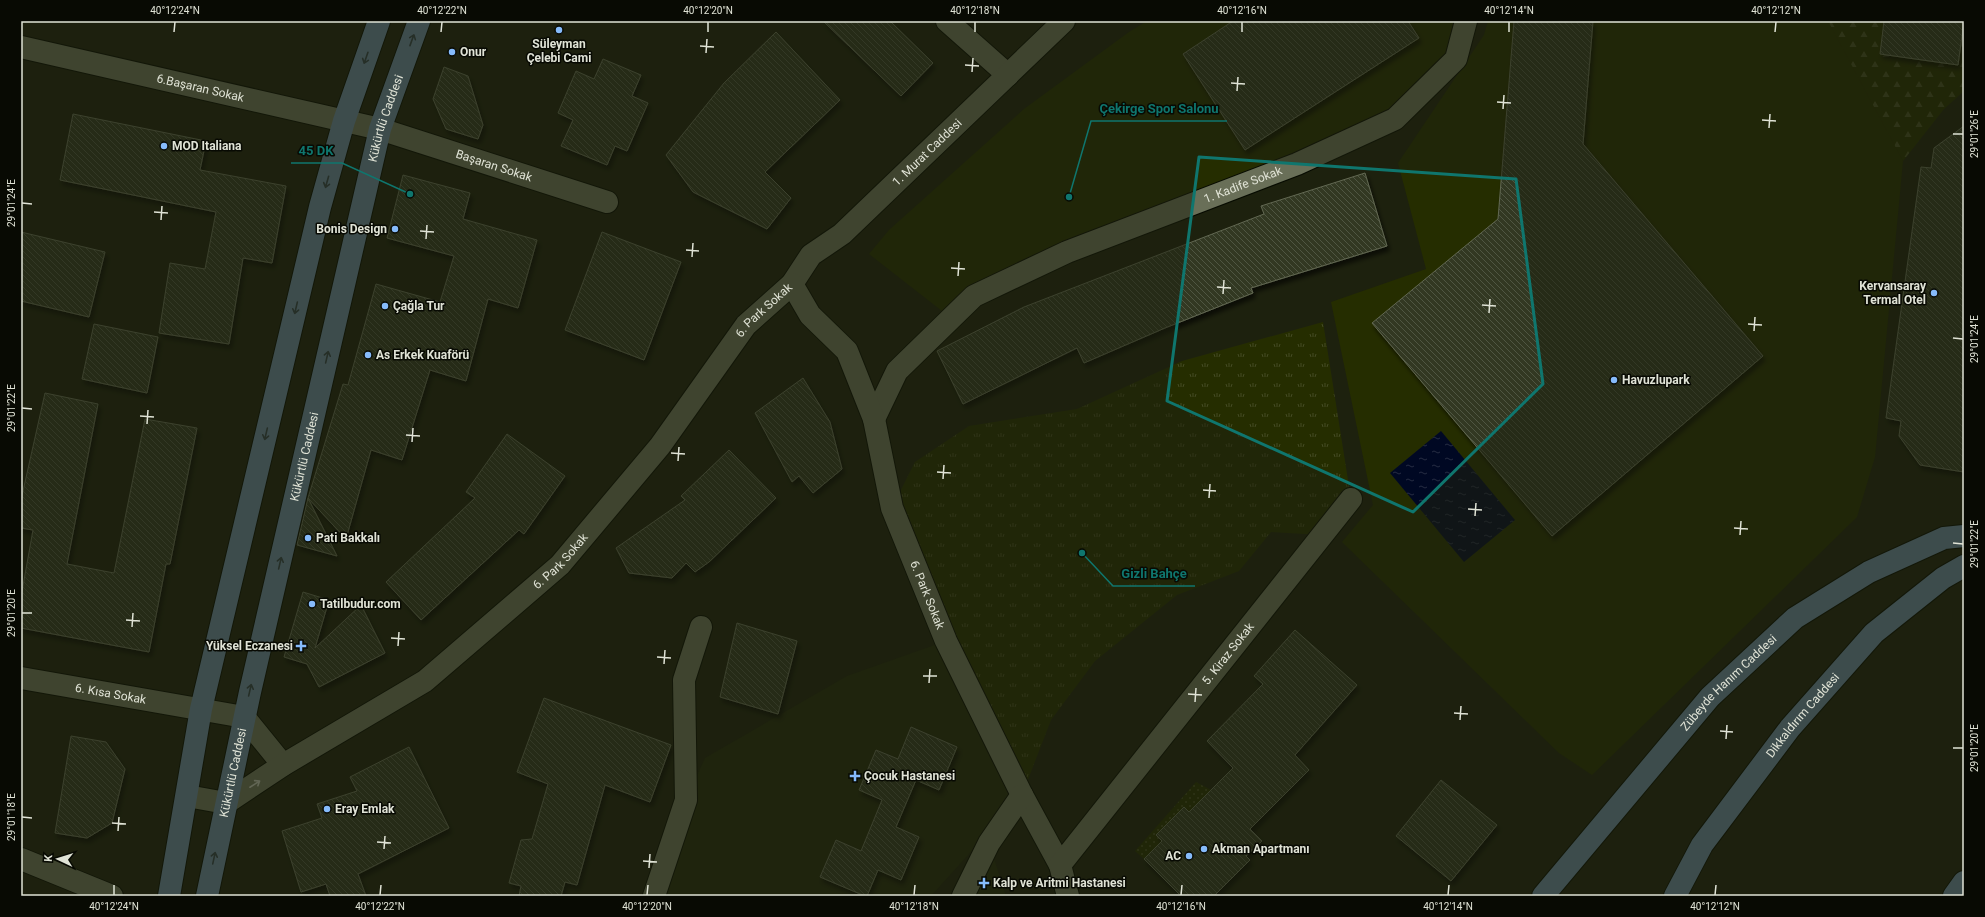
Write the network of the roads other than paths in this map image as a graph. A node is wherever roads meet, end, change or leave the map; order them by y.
1 (379, 21) edge
2 (419, 21) edge
3 (947, 21) edge
4 (1064, 21) edge
5 (1466, 21) edge
6 (21, 47) edge
7 (1008, 75) junction
8 (344, 121) junction
9 (380, 129) junction
10 (607, 202) dead end
11 (792, 284) junction
12 (874, 419) junction
13 (1351, 498) dead end
14 (1964, 536) edge
15 (1964, 566) edge
16 (702, 627) dead end
17 (21, 678) edge
18 (201, 709) junction
19 (244, 717) junction
20 (284, 765) junction
21 (1022, 794) junction
22 (187, 796) junction
23 (226, 803) junction
24 (21, 859) edge
25 (1060, 865) junction
26 (1964, 882) edge
27 (112, 896) edge
28 (169, 896) edge
29 (207, 896) edge
30 (654, 896) edge
31 (963, 896) edge
32 (1068, 896) edge
33 (1543, 896) edge
34 (1675, 896) edge
35 (1954, 896) edge

1 -> 8 main road
9 -> 2 main road, Kükürtlü Caddesi
3 - 7 street
4 - 7 street, 1. Murat Caddesi
5 - 12 street, 1. Kadife Sokak
6 - 8 street, 6.Başaran Sokak
7 - 11 street, 1. Murat Caddesi
8 - 9 street, 6.Başaran Sokak
8 -> 18 main road
9 - 10 street, Başaran Sokak
19 -> 9 main road, Kükürtlü Caddesi
11 - 12 street, 6. Park Sokak
11 - 20 street, 6. Park Sokak
12 - 21 street, 6. Park Sokak
13 - 25 street, 5. Kiraz Sokak
14 - 33 main road, Zübeyde Hanım Caddesi
15 - 34 main road, Dikkaldırım Caddesi
16 - 30 street
17 - 18 street, 6. Kısa Sokak
18 - 19 street, 6. Kısa Sokak
18 - 22 main road
19 - 20 street
19 - 23 main road, Kükürtlü Caddesi
23 -> 20 street, 6. Park Sokak
21 - 25 street, 6. Park Sokak
21 - 31 street
22 - 23 street
22 - 28 main road
29 -> 23 main road, Kükürtlü Caddesi
24 - 27 street
25 - 32 street, 6. Park Sokak
26 - 35 main road

